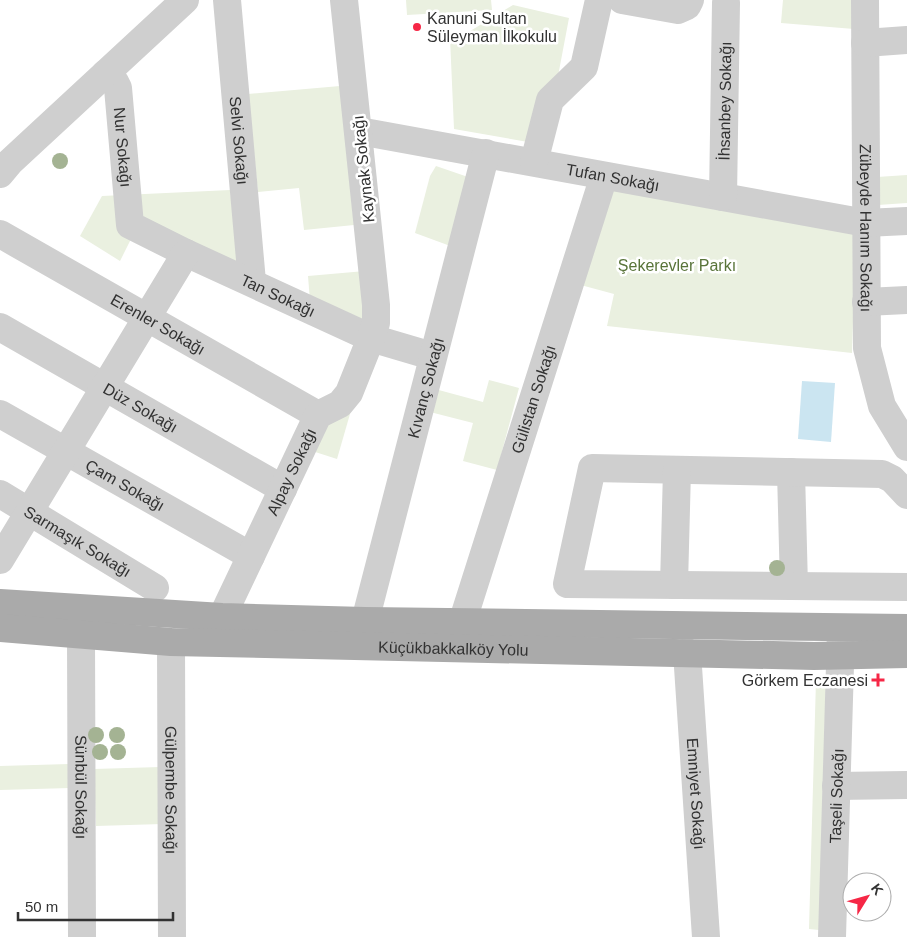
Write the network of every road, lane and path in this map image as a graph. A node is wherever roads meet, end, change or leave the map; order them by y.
1 (185, 0) edge
2 (227, 0) edge
3 (344, 0) edge
4 (599, 0) edge
5 (622, 0) edge
6 (690, 0) edge
7 (866, 0) edge
8 (726, 4) dead end
9 (907, 40) edge
10 (865, 43) junction
11 (105, 74) junction
12 (359, 131) junction
13 (486, 153) junction
14 (534, 162) junction
15 (0, 174) edge
16 (604, 176) junction
17 (723, 197) junction
18 (907, 221) edge
19 (866, 223) junction
20 (130, 225) joint
21 (0, 234) edge
22 (186, 253) junction
23 (252, 282) junction
24 (907, 300) edge
25 (866, 302) junction
26 (147, 317) junction
27 (0, 328) edge
28 (372, 338) junction
29 (432, 356) junction
30 (104, 387) junction
31 (0, 414) edge
32 (318, 415) junction
33 (907, 447) edge
34 (66, 451) junction
35 (676, 470) junction
36 (791, 472) junction
37 (283, 489) junction
38 (0, 494) edge
39 (907, 495) edge
40 (29, 512) junction
41 (251, 556) junction
42 (0, 560) edge
43 (674, 585) junction
44 (794, 586) junction
45 (907, 587) edge
46 (155, 588) dead end
47 (0, 602) edge
48 (222, 617) junction
49 (365, 621) junction
50 (462, 623) junction
51 (0, 628) edge
52 (907, 628) edge
53 (81, 636) junction
54 (171, 642) junction
55 (841, 642) junction
56 (687, 652) junction
57 (907, 654) edge
58 (907, 785) edge
59 (836, 786) junction
60 (82, 937) edge
61 (172, 937) edge
62 (706, 937) edge
63 (832, 937) edge

1 - 11 street
2 - 23 street, Selvi Sokağı
3 - 12 street, Kaynak Sokağı
4 - 14 street
5 - 6 street
7 - 10 street, Zübeyde Hanım Sokağı
8 - 17 street, İhsanbey Sokağı
9 - 10 street
10 - 19 street, Zübeyde Hanım Sokağı
11 - 15 street
11 - 20 street, Nur Sokağı
12 - 13 street, Tufan Sokağı
12 - 28 street, Kaynak Sokağı
13 - 14 street, Tufan Sokağı
13 - 29 street, Kıvanç Sokağı
14 - 16 street, Tufan Sokağı
16 - 17 street, Tufan Sokağı
16 - 50 street, Gülistan Sokağı
17 - 19 street, Tufan Sokağı
18 - 19 street, Tufan Sokağı
19 - 25 street, Zübeyde Hanım Sokağı
20 - 22 street, Tan Sokağı
21 - 26 street, Erenler Sokağı
22 - 23 street, Tan Sokağı
22 - 26 street
23 - 28 street, Tan Sokağı
24 - 25 street
25 - 33 street, Zübeyde Hanım Sokağı
26 - 30 street
26 - 32 street, Erenler Sokağı
27 - 30 street, Düz Sokağı
28 - 29 street, Tan Sokağı
28 - 32 street, Alpay Sokağı
29 - 49 street, Kıvanç Sokağı
30 - 34 street
30 - 37 street, Düz Sokağı
31 - 34 street, Çam Sokağı
32 - 37 street, Alpay Sokağı
34 - 40 street
34 - 41 street, Çam Sokağı
35 - 36 street
35 - 43 street
35 - 43 street
36 - 39 street
36 - 44 street
37 - 41 street, Alpay Sokağı
38 - 40 street, Sarmaşık Sokağı
40 - 42 street
40 - 46 street, Sarmaşık Sokağı
41 - 48 street, Alpay Sokağı
43 - 44 street
44 - 45 street
47 - 48 main road, Küçükbakkalköy Yolu
48 - 49 main road, Küçükbakkalköy Yolu
49 - 50 main road, Küçükbakkalköy Yolu
50 - 55 main road, Küçükbakkalköy Yolu
51 - 53 main road, Küçükbakkalköy Yolu
52 - 55 main road
53 - 54 main road, Küçükbakkalköy Yolu
53 - 60 street, Sünbül Sokağı
54 - 56 main road, Küçükbakkalköy Yolu
54 - 61 street, Gülpembe Sokağı
55 - 56 main road, Küçükbakkalköy Yolu
55 - 57 main road, Küçükbakkalköy Yolu
55 - 59 street, Taşeli Sokağı
56 - 62 street, Emniyet Sokağı
58 - 59 street
59 - 63 street, Taşeli Sokağı

